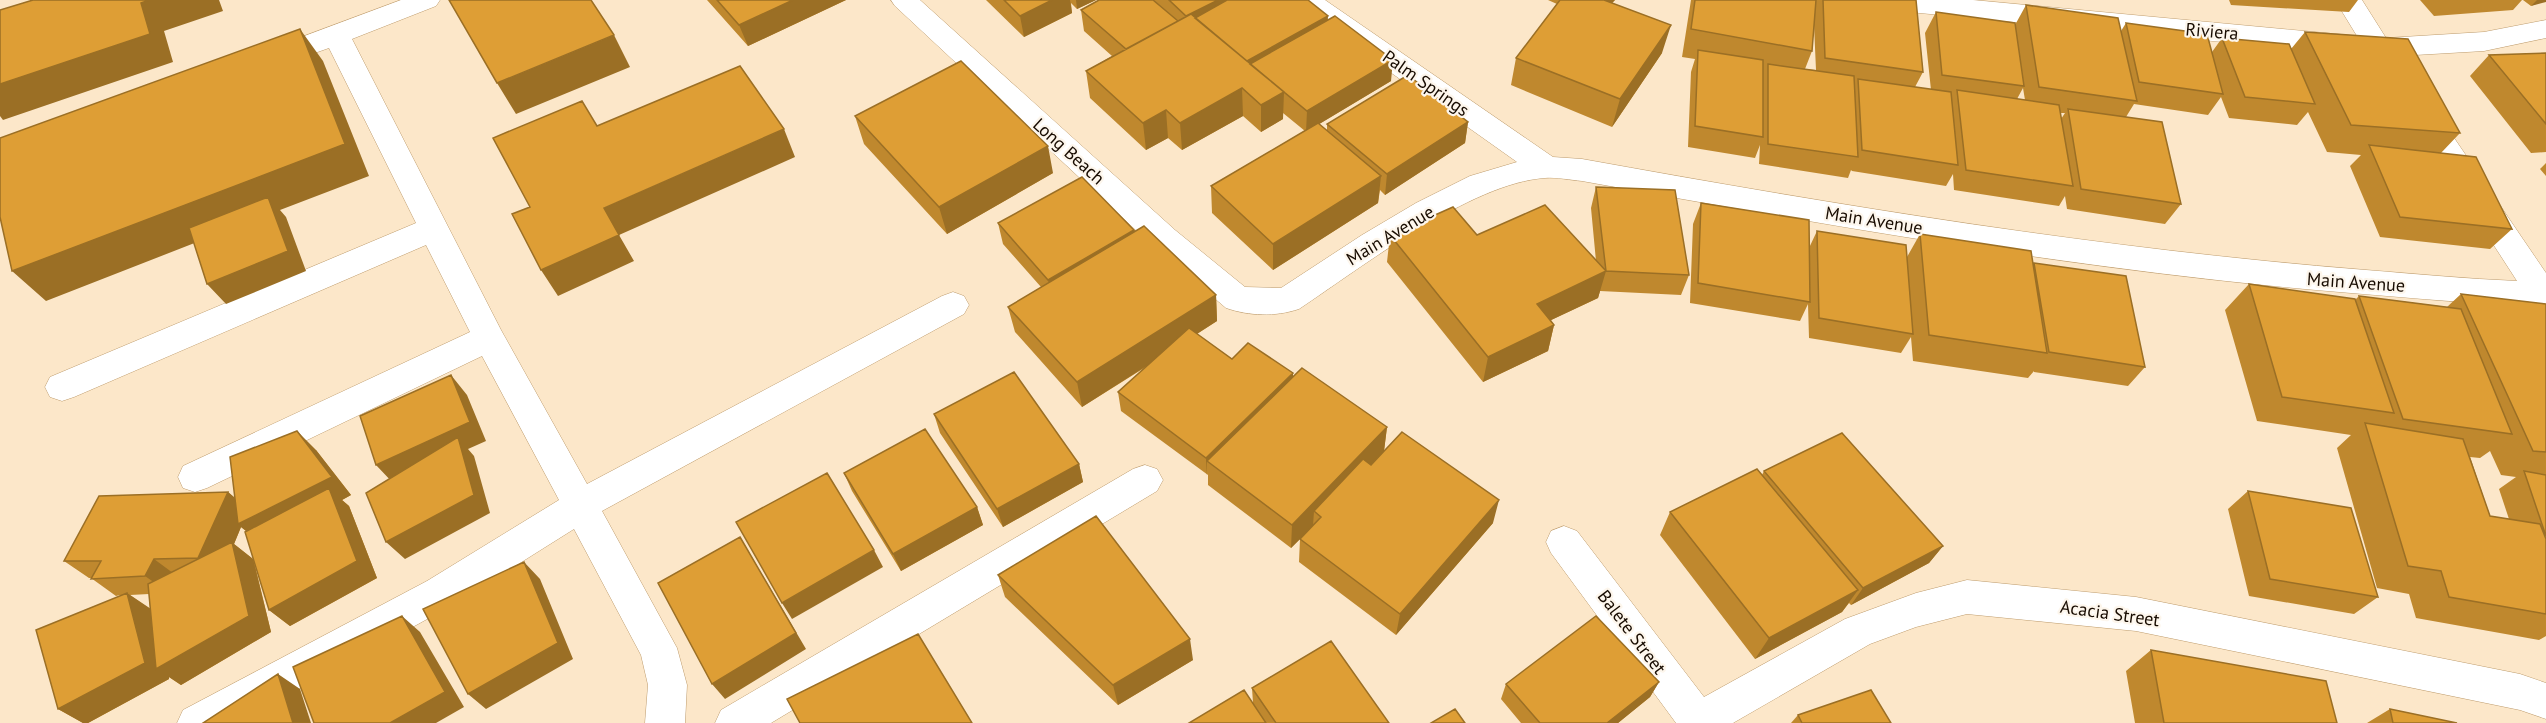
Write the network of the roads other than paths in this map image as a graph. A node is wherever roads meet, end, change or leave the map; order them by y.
1 (427, 0) edge
2 (904, 0) edge
3 (1306, 0) edge
4 (1878, 0) edge
5 (2348, 0) edge
6 (2546, 29) edge
7 (336, 35) junction
8 (2378, 47) junction
9 (249, 67) edge
10 (1546, 167) junction
11 (433, 229) junction
12 (2544, 294) edge
13 (1237, 299) joint
14 (953, 305) dead end
15 (489, 338) junction
16 (62, 387) dead end
17 (195, 477) dead end
18 (1145, 480) dead end
19 (580, 505) junction
20 (1564, 542) dead end
21 (2546, 701) edge
22 (1698, 722) edge
23 (198, 723) edge
24 (665, 723) edge
25 (735, 723) edge

1 - 7 street
2 - 13 street, Long Beach
3 - 10 street, Palm Springs
4 - 8 street, Riviera
5 - 8 street
6 - 8 street, Riviera
7 - 9 street
7 - 11 street
8 - 12 street
10 - 12 street, Main Avenue
10 - 13 street, Main Avenue
11 - 15 street
11 - 16 street
14 - 19 street
15 - 17 street
15 - 19 street
18 - 25 street
19 - 23 street
19 - 24 street
20 - 22 street, Balete Street
21 - 22 street, Acacia Street

